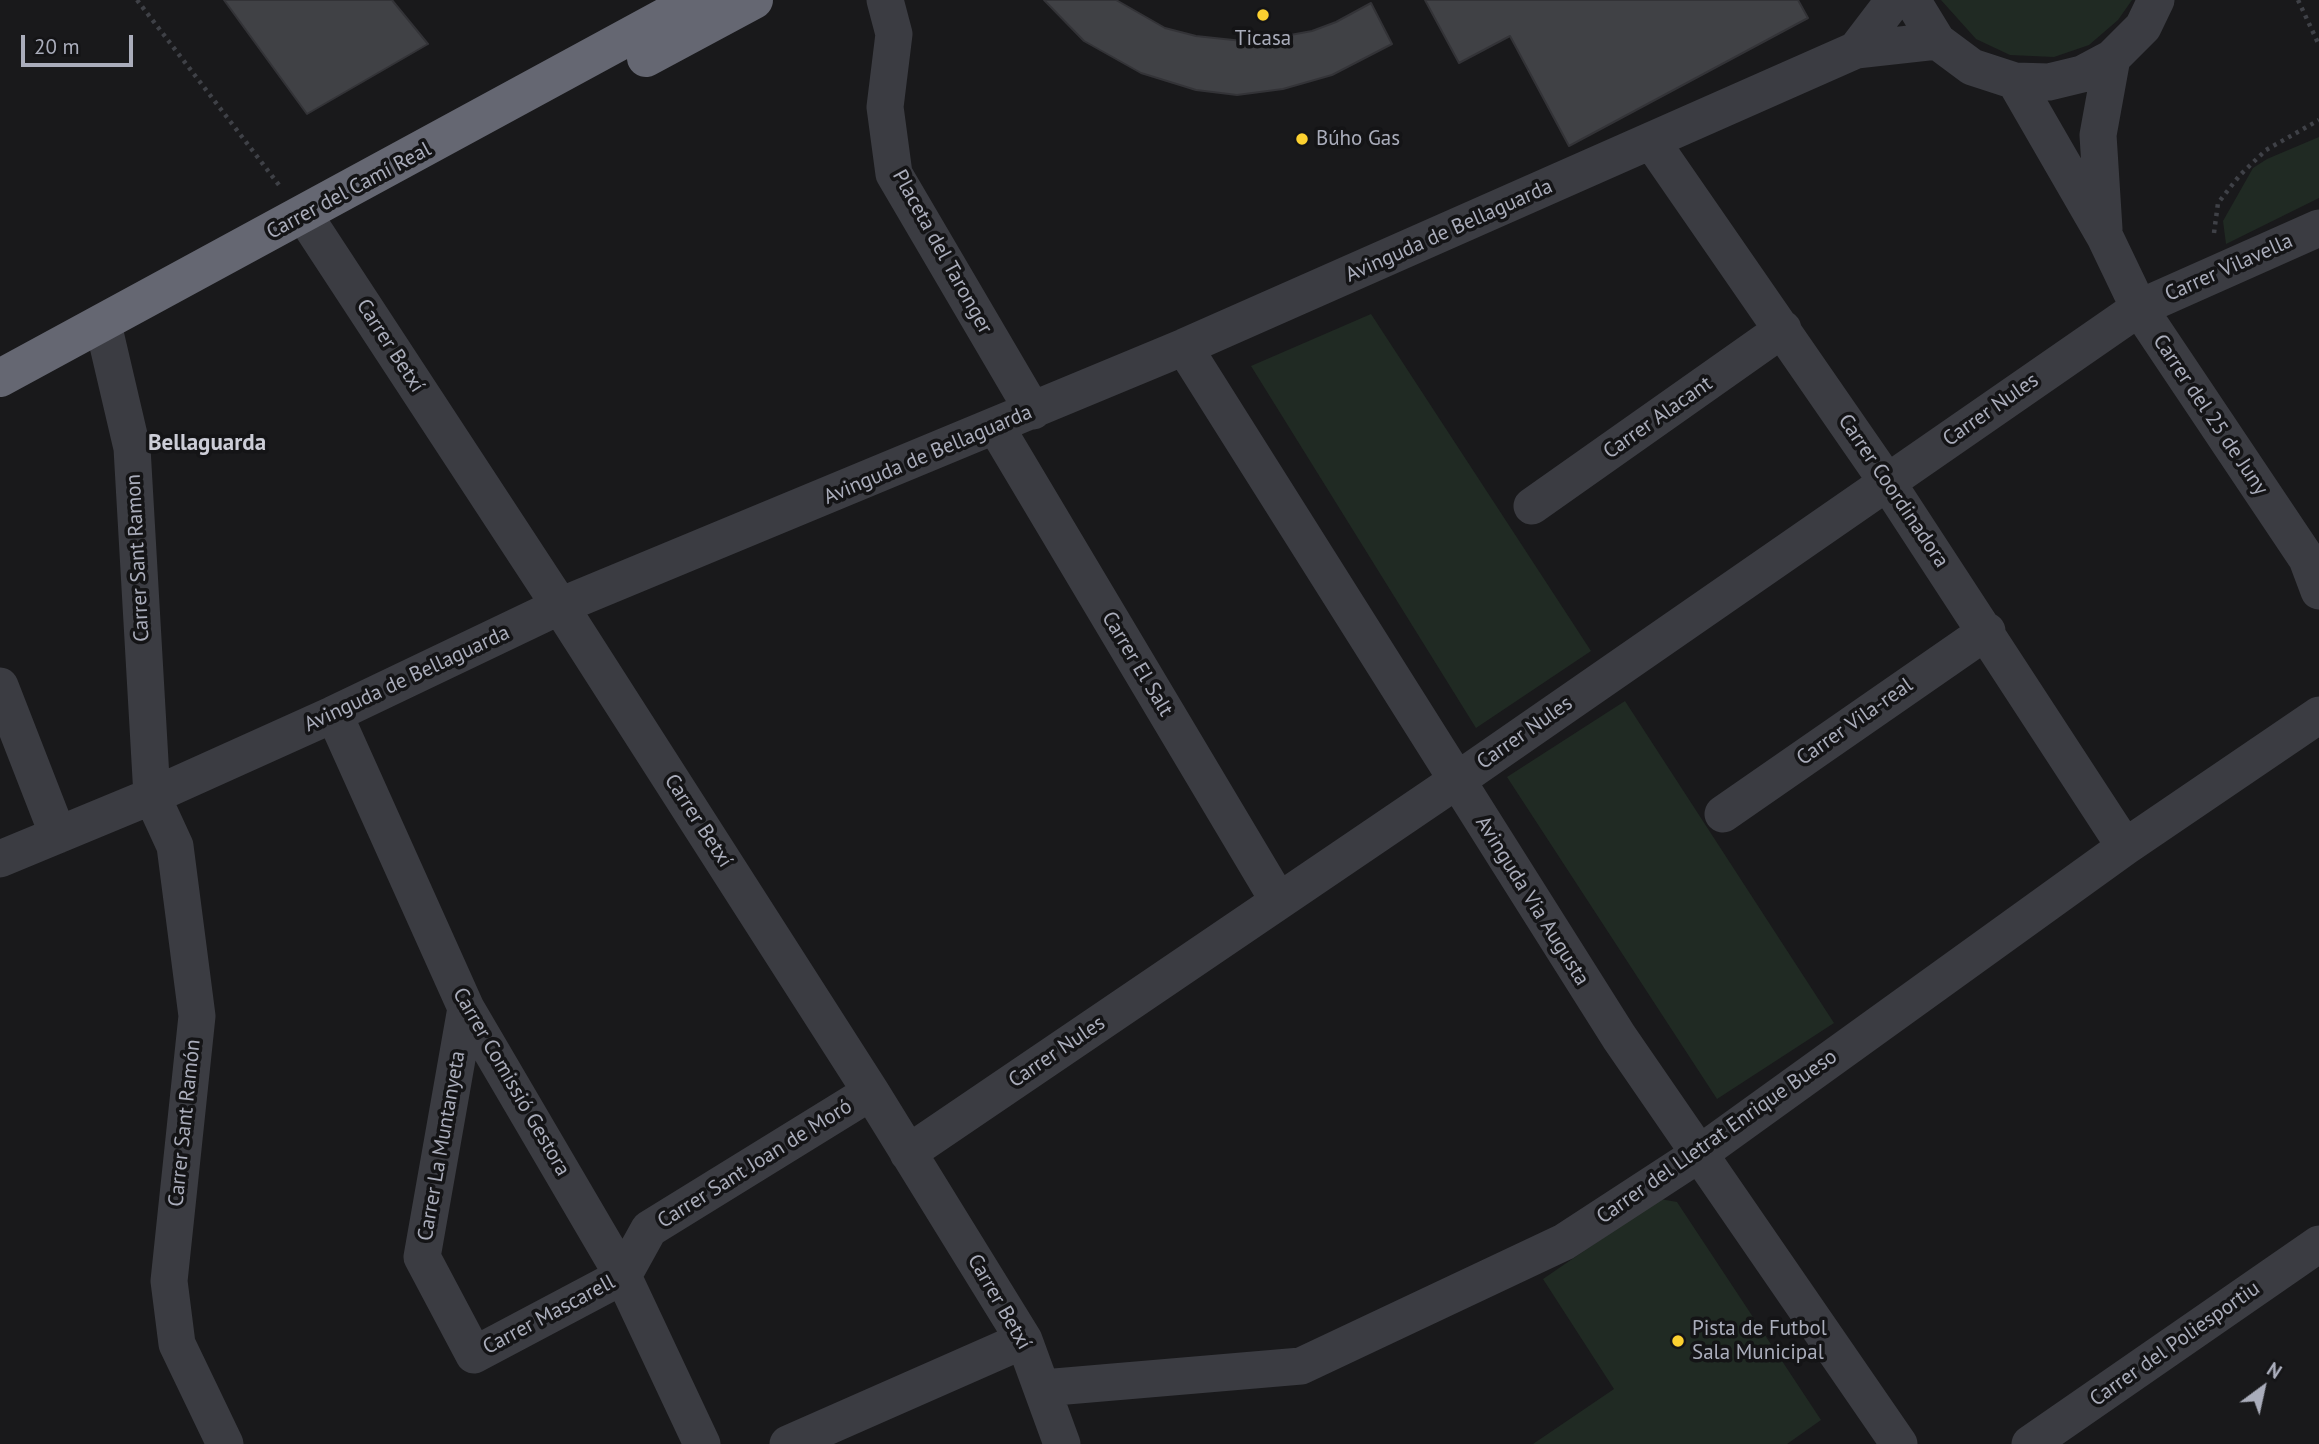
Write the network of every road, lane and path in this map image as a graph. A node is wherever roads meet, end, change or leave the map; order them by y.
1 (136, 0) edge
2 (696, 0) edge
3 (754, 0) edge
4 (885, 0) edge
5 (1894, 0) edge
6 (1912, 0) edge
7 (2156, 0) edge
8 (2298, 0) edge
9 (1937, 41) junction
10 (2319, 44) edge
11 (1856, 50) junction
12 (2112, 58) junction
13 (2015, 81) junction
14 (482, 119) junction
15 (2319, 120) edge
16 (1652, 142) junction
17 (303, 216) junction
18 (2319, 228) edge
19 (2105, 237) junction
20 (2229, 268) junction
21 (2139, 308) junction
22 (103, 324) junction
23 (1783, 329) junction
24 (1184, 347) junction
25 (0, 378) edge
26 (1033, 411) junction
27 (996, 427) junction
28 (1887, 482) junction
29 (1532, 506) dead end
30 (2319, 591) edge
31 (561, 606) junction
32 (1987, 631) junction
33 (0, 686) edge
34 (334, 714) junction
35 (2319, 715) edge
36 (1456, 781) junction
37 (152, 796) junction
38 (1723, 814) dead end
39 (58, 835) junction
40 (2125, 846) junction
41 (0, 859) edge
42 (1278, 900) junction
43 (466, 1008) junction
44 (871, 1092) junction
45 (908, 1153) junction
46 (1699, 1154) junction
47 (2319, 1244) edge
48 (623, 1276) junction
49 (1024, 1340) junction
50 (474, 1354) joint
51 (1043, 1388) junction
52 (225, 1444) edge
53 (702, 1444) edge
54 (788, 1444) edge
55 (1062, 1444) edge
56 (1899, 1444) edge
57 (2030, 1444) edge

1 - 17 path
2 - 14 highway, Carrer del Camí Real
3 - 14 highway
4 - 26 street, Placeta del Taronger
5 - 11 street, Avinguda de Bellaguarda
6 - 9 street
7 - 12 street
8 - 10 path
9 - 11 street, Avinguda de Bellaguarda
9 - 13 street
11 - 16 street, Avinguda de Bellaguarda
12 - 13 street
12 - 19 street, Carrer del 25 de Juny
13 - 19 street, Carrer del 25 de Juny
14 - 17 highway, Carrer del Camí Real
15 - 20 path
16 - 23 street, Carrer Coordinadora
16 - 24 street, Avinguda de Bellaguarda
17 - 22 highway, Carrer del Camí Real
17 - 31 street, Carrer Betxí
18 - 20 street, Carrer Vilavella
19 - 21 street, Carrer del 25 de Juny
20 - 21 street, Carrer Vilavella
21 - 28 street, Carrer Nules
21 - 30 street, Carrer del 25 de Juny
22 - 25 highway, Carrer del Camí Real
22 - 37 street, Carrer Sant Ramon
23 - 28 street, Carrer Coordinadora
23 - 29 street, Carrer Alacant
24 - 26 street, Avinguda de Bellaguarda
24 - 36 street, Avinguda Via Augusta
26 - 27 street, Avinguda de Bellaguarda
27 - 31 street, Avinguda de Bellaguarda
27 - 42 street, Carrer El Salt
28 - 32 street, Carrer Coordinadora
28 - 36 street, Carrer Nules
31 - 34 street, Avinguda de Bellaguarda
31 - 44 street, Carrer Betxí
32 - 38 street, Carrer Vila-real
32 - 40 street, Carrer Coordinadora
33 - 39 street
34 - 37 street, Avinguda de Bellaguarda
34 - 43 street, Carrer Comissió Gestora
35 - 40 street, Carrer del Lletrat Enrique Bueso
36 - 42 street, Carrer Nules
36 - 46 street, Avinguda Via Augusta
37 - 39 street, Avinguda de Bellaguarda
37 - 52 street, Carrer Sant Ramón
39 - 41 street, Avinguda de Bellaguarda
40 - 46 street, Carrer del Lletrat Enrique Bueso
42 - 45 street, Carrer Nules
43 - 48 street, Carrer Comissió Gestora
43 - 50 street, Carrer La Muntanyeta
44 - 45 street, Carrer Betxí
44 - 48 street, Carrer Sant Joan de Moró
45 - 49 street, Carrer Betxí
46 - 51 street, Carrer del Lletrat Enrique Bueso
46 - 56 street, Avinguda Via Augusta
47 - 57 street, Carrer del Poliesportiu
48 - 50 street, Carrer Mascarell
48 - 53 street, Carrer Comissió Gestora
49 - 51 street, Carrer Betxí
49 - 54 street
51 - 55 street, Carrer Betxí

